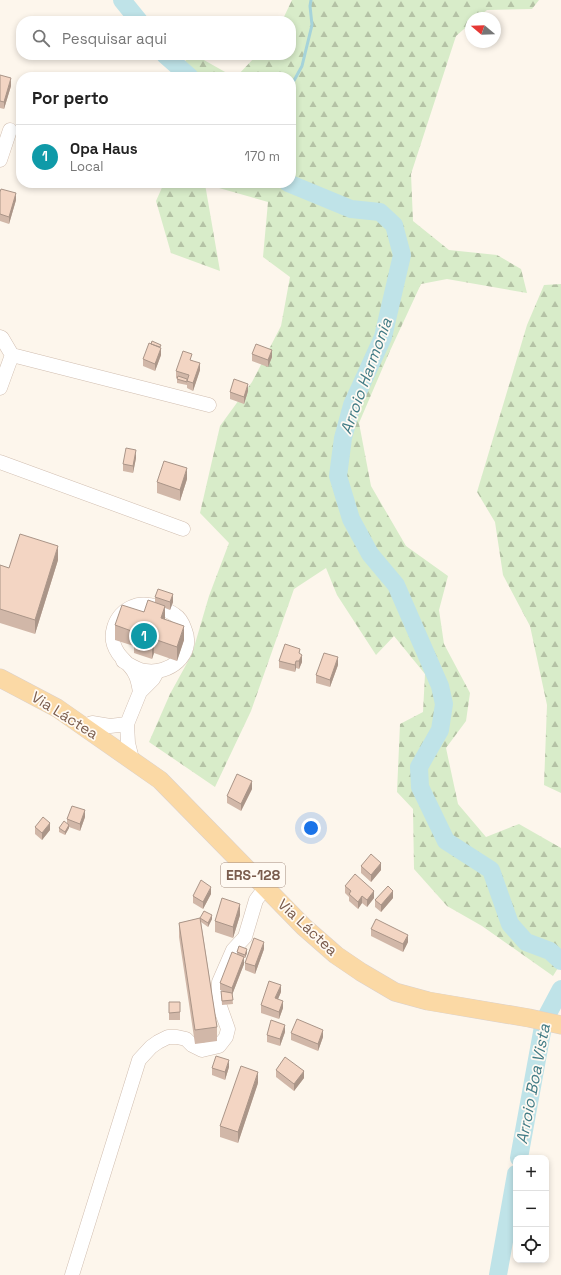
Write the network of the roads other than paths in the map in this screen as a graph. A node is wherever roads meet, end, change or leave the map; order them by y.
1 (10, 130) dead end
2 (0, 160) edge
3 (0, 337) edge
4 (12, 355) junction
5 (0, 388) edge
6 (209, 405) dead end
7 (0, 462) edge
8 (183, 529) dead end
9 (124, 661) junction
10 (157, 672) junction
11 (0, 678) edge
12 (140, 692) junction
13 (127, 724) junction
14 (84, 726) junction
15 (132, 759) junction
16 (266, 888) junction
17 (558, 1024) edge
18 (72, 1275) edge

1 - 2 street
3 - 4 street
4 - 5 street
4 - 6 street
7 - 8 street
9 - 10 street
9 - 10 street
9 - 12 street
10 - 12 street
11 - 14 main road, Via Láctea / ERS-128
12 - 13 street
13 - 14 street
13 - 15 street
14 - 15 main road, Via Láctea / ERS-128
15 - 16 main road, Via Láctea / ERS-128
16 - 17 main road, Via Láctea / ERS-128
16 - 18 street

